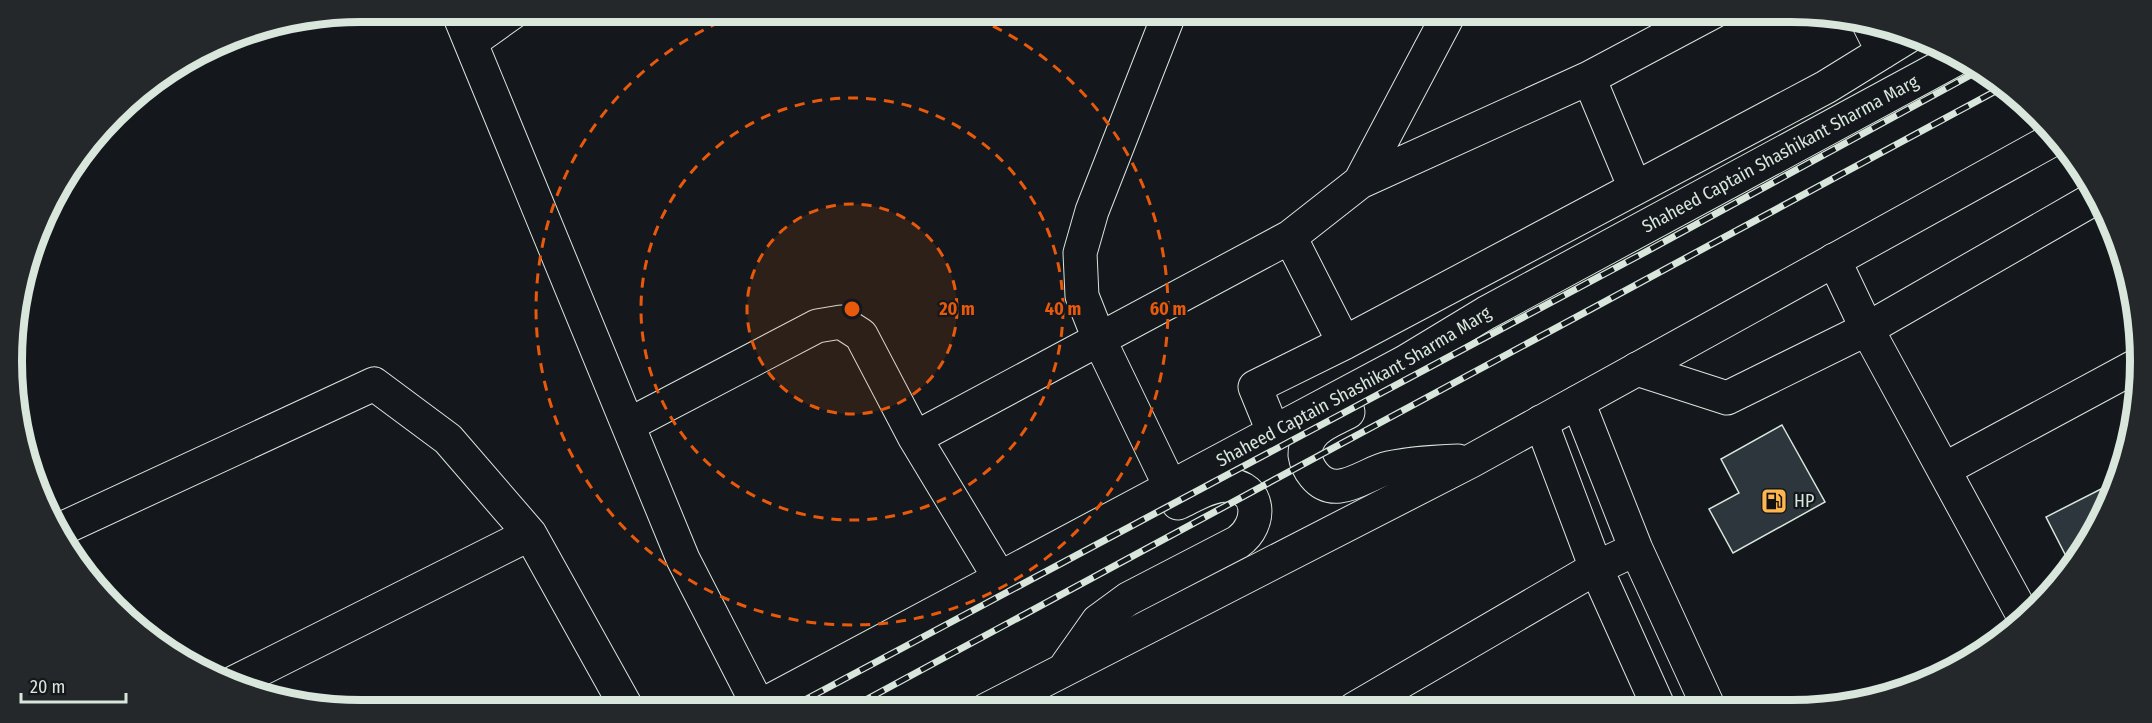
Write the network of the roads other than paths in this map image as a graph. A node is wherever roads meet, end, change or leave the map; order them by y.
1 (462, 22) edge
2 (499, 22) edge
3 (1166, 22) edge
4 (1445, 22) edge
5 (1694, 22) edge
6 (471, 42) junction
7 (1895, 45) edge
8 (1950, 62) edge
9 (1589, 78) junction
10 (2048, 142) edge
11 (1360, 182) junction
12 (1635, 188) junction
13 (2089, 201) edge
14 (1290, 237) junction
15 (1834, 260) junction
16 (1867, 329) junction
17 (1099, 339) junction
18 (1344, 343) junction
19 (1405, 362) junction
20 (1637, 369) junction
21 (2130, 369) edge
22 (1578, 402) junction
23 (1541, 422) junction
24 (628, 425) junction
25 (1274, 430) junction
26 (915, 438) junction
27 (1471, 460) junction
28 (1945, 469) junction
29 (1170, 486) junction
30 (66, 527) edge
31 (530, 534) junction
32 (1636, 549) junction
33 (1596, 568) junction
34 (1012, 571) junction
35 (2020, 610) edge
36 (1064, 669) junction
37 (242, 679) edge
38 (622, 700) edge
39 (752, 700) edge
40 (773, 700) edge
41 (1005, 700) edge
42 (1369, 700) edge
43 (1655, 700) edge
44 (1704, 700) edge

1 - 6 street
2 - 6 street
3 - 17 street
4 - 11 street
5 - 9 street
6 - 24 street
7 - 12 street
8 - 19 street, Shaheed Captain Shashikant Sharma Marg
9 - 11 street
9 - 12 street
10 - 15 street
11 - 14 street
12 - 18 street
13 - 16 street
14 - 17 street
14 - 18 street
15 - 16 street
15 - 20 street
16 - 20 street
16 - 28 street
17 - 26 street
17 - 29 street
18 - 25 street
19 - 25 street, Shaheed Captain Shashikant Sharma Marg
19 - 27 street
20 - 22 street
21 - 28 street
22 - 23 street
22 - 32 street
23 - 27 street
23 - 33 street
24 - 26 street
24 - 39 street
25 - 29 street, Shaheed Captain Shashikant Sharma Marg
26 - 34 street
27 - 36 street
28 - 35 street
29 - 34 street, Shaheed Captain Shashikant Sharma Marg
30 - 31 street
31 - 37 street
31 - 38 street
32 - 33 street
32 - 44 street
33 - 42 street
33 - 43 street
34 - 36 street
34 - 40 street, Shaheed Captain Shashikant Sharma Marg
36 - 41 street

